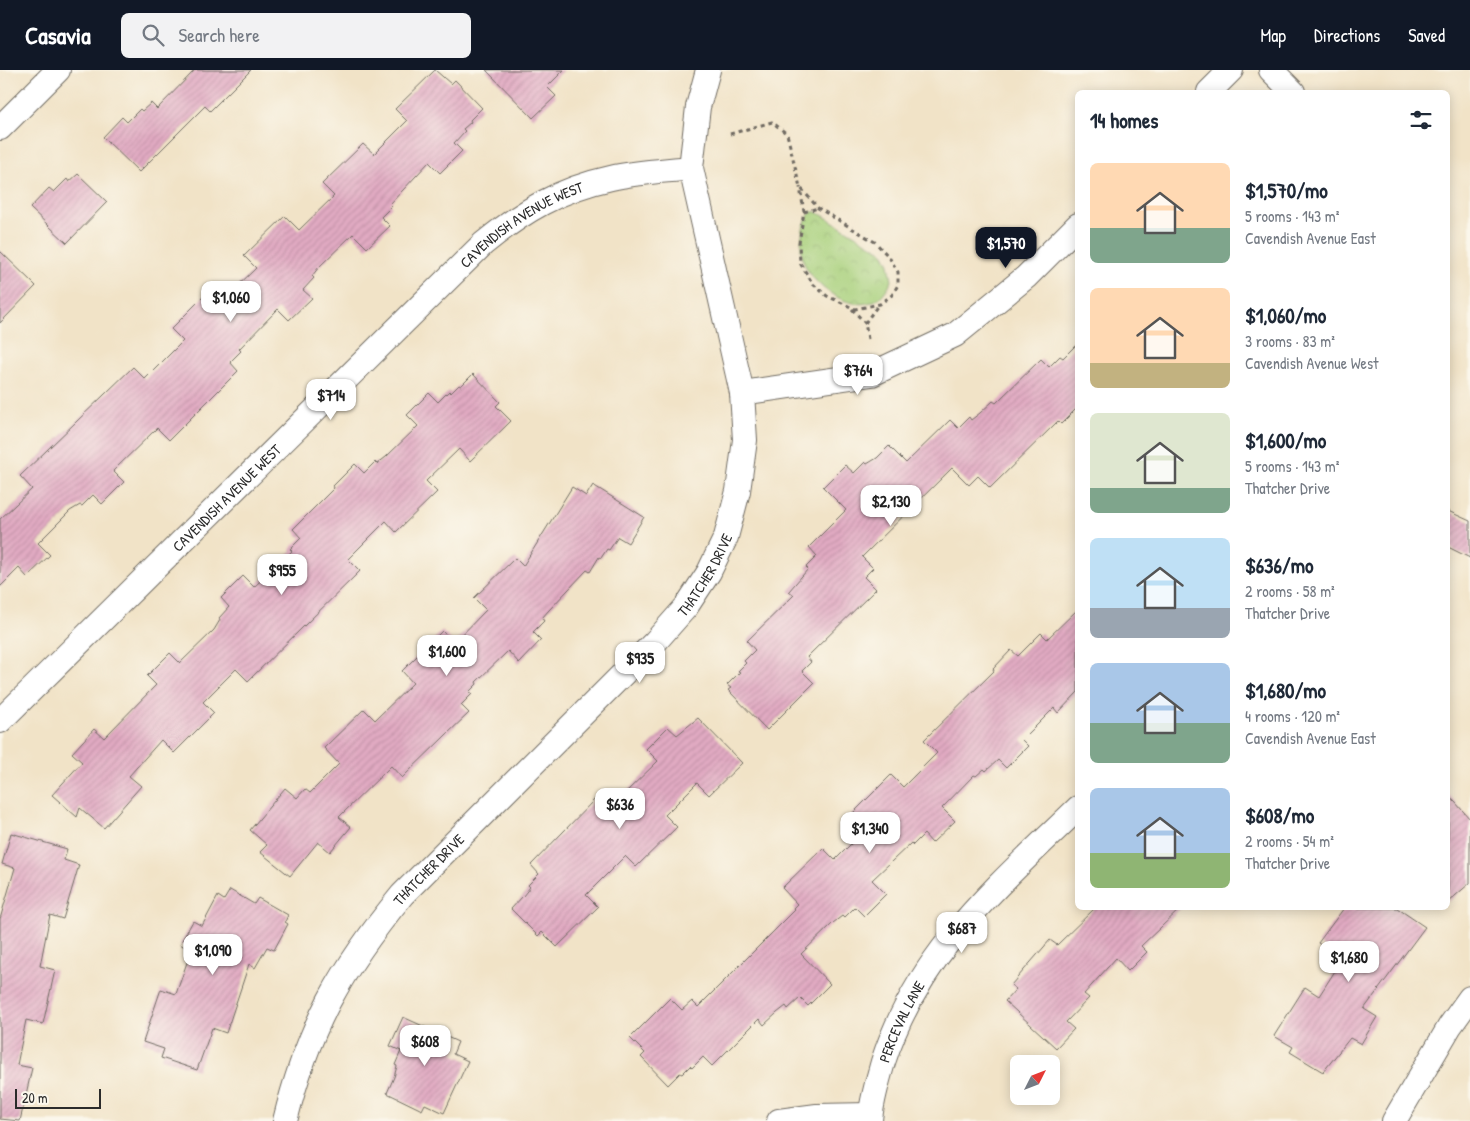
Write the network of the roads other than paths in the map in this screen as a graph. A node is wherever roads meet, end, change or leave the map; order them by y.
1 (58, 70) edge
2 (708, 70) edge
3 (1231, 70) edge
4 (1271, 70) edge
5 (1211, 90) edge
6 (1291, 90) edge
7 (0, 128) edge
8 (691, 168) junction
9 (1075, 228) edge
10 (742, 394) junction
11 (0, 721) edge
12 (1075, 811) edge
13 (1470, 998) edge
14 (870, 1118) edge
15 (285, 1121) edge
16 (779, 1121) edge
17 (1394, 1121) edge

1 - 7 street
2 - 8 street, THATCHER DRIVE
3 - 5 street
4 - 6 street
8 - 10 street, THATCHER DRIVE
8 - 11 street, CAVENDISH AVENUE WEST
9 - 10 street
10 - 15 street, THATCHER DRIVE
12 - 14 street, PERCEVAL LANE
13 - 17 street
14 - 16 street, PERCEVAL LANE

